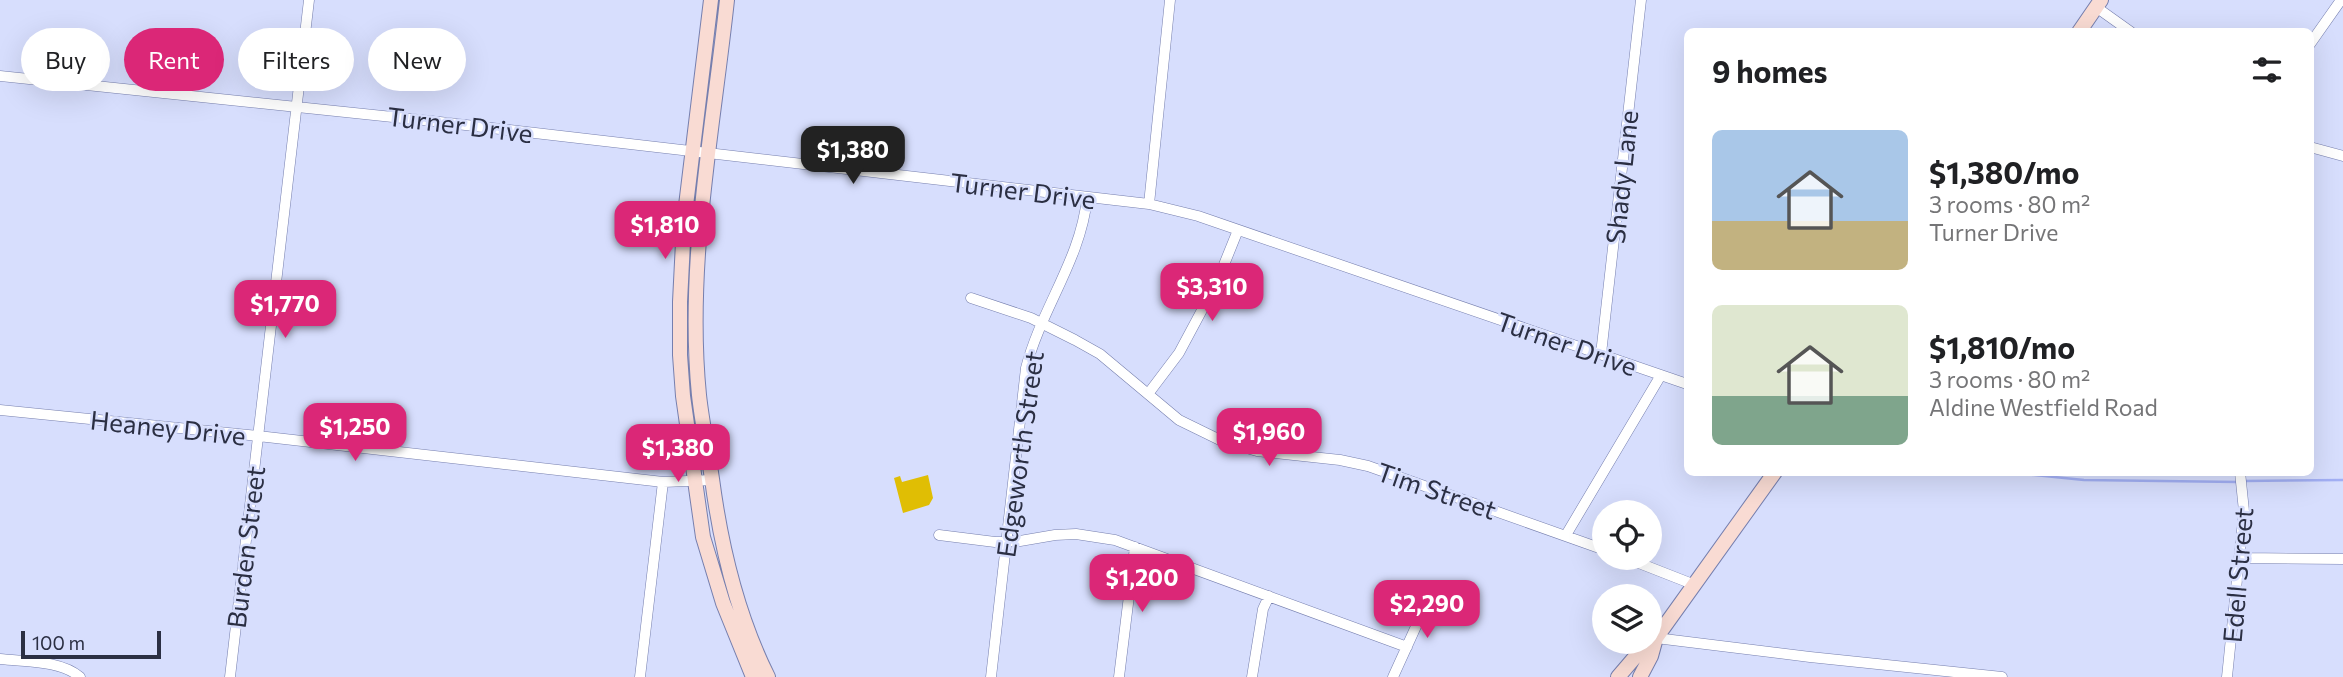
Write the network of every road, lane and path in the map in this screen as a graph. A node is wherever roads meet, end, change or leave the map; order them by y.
1 (309, 0) edge
2 (1170, 0) edge
3 (1641, 0) edge
4 (2341, 0) edge
5 (2099, 4) edge
6 (710, 6) edge
7 (726, 7) edge
8 (2082, 28) edge
9 (2127, 28) edge
10 (2314, 38) edge
11 (0, 76) edge
12 (296, 106) junction
13 (2314, 148) edge
14 (692, 152) junction
15 (708, 153) junction
16 (2343, 156) edge
17 (1087, 198) junction
18 (1149, 205) junction
19 (1238, 230) junction
20 (971, 298) dead end
21 (1042, 323) junction
22 (1601, 354) junction
23 (1661, 375) junction
24 (1684, 383) edge
25 (1148, 394) junction
26 (0, 410) edge
27 (258, 436) junction
28 (1772, 476) edge
29 (2241, 476) edge
30 (695, 480) junction
31 (712, 480) junction
32 (663, 482) junction
33 (939, 535) dead end
34 (1566, 536) junction
35 (1006, 541) junction
36 (1592, 545) edge
37 (1135, 547) junction
38 (2241, 558) junction
39 (2343, 559) edge
40 (1657, 570) edge
41 (1695, 585) junction
42 (1433, 589) dead end
43 (1269, 596) junction
44 (730, 601) junction
45 (1662, 627) edge
46 (1662, 641) edge
47 (1407, 647) junction
48 (1639, 654) edge
49 (1651, 654) edge
50 (0, 659) edge
51 (80, 677) edge
52 (230, 677) edge
53 (640, 677) edge
54 (753, 677) edge
55 (768, 677) edge
56 (991, 677) edge
57 (1119, 677) edge
58 (1252, 677) edge
59 (1393, 677) edge
60 (1618, 677) edge
61 (1640, 677) edge
62 (2002, 677) edge
63 (2227, 677) edge

1 - 12 street, Burden Street
2 - 18 street
3 - 22 street, Shady Lane
4 - 10 street
5 - 8 main road
5 - 9 street
6 - 7 main road
6 - 14 main road
7 - 15 main road
11 - 12 street, Turner Drive
12 - 14 street, Turner Drive
12 - 27 street, Burden Street
13 - 16 street
14 - 15 street, Turner Drive
14 - 30 main road
15 - 17 street, Turner Drive
15 - 31 main road
17 - 18 street, Turner Drive
17 - 21 street, Edgeworth Street
18 - 19 street, Turner Drive
19 - 22 street, Turner Drive
19 - 25 street
20 - 21 street, Tim Street
21 - 25 street, Tim Street
21 - 35 street, Edgeworth Street
22 - 23 street, Turner Drive
23 - 24 street, Turner Drive
23 - 34 street
25 - 34 street, Tim Street
26 - 27 street, Heaney Drive
27 - 32 street, Heaney Drive
27 - 52 street, Burden Street
28 - 41 main road
29 - 38 street, Edell Street
30 - 31 street, Heaney Drive
30 - 32 street, Heaney Drive
30 - 44 main road
31 - 44 main road
32 - 53 street
33 - 35 street
34 - 36 street, Tim Street
35 - 37 street
35 - 56 street, Edgeworth Street
37 - 43 street
37 - 57 street
38 - 39 street
38 - 63 street, Edell Street
40 - 41 street
41 - 45 main road
42 - 47 street
43 - 47 street
43 - 58 street
44 - 54 main road
44 - 55 main road
46 - 62 street
47 - 59 street
48 - 60 main road
49 - 61 main road
50 - 51 street

